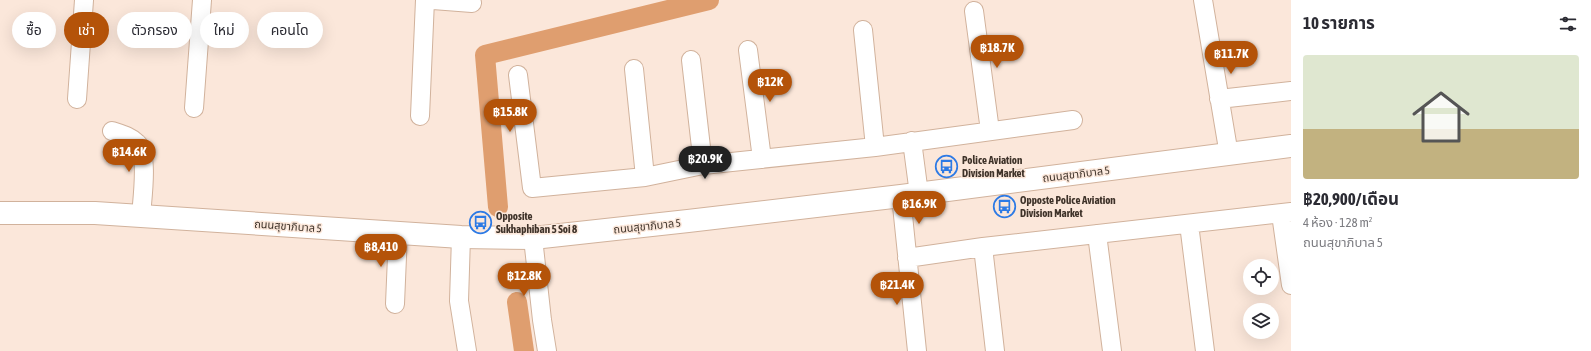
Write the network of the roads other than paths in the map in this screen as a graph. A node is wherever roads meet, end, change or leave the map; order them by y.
1 (84, 0) edge
2 (202, 0) edge
3 (425, 0) edge
4 (433, 0) edge
5 (1203, 0) edge
6 (472, 3) dead end
7 (974, 11) dead end
8 (863, 30) dead end
9 (748, 50) dead end
10 (691, 60) dead end
11 (634, 69) dead end
12 (518, 75) dead end
13 (1291, 92) edge
14 (77, 99) dead end
15 (1219, 99) junction
16 (194, 108) dead end
17 (420, 116) dead end
18 (1073, 120) dead end
19 (112, 131) dead end
20 (990, 131) junction
21 (912, 141) junction
22 (875, 146) junction
23 (1291, 146) edge
24 (1229, 155) junction
25 (762, 159) junction
26 (703, 165) junction
27 (645, 177) junction
28 (910, 195) junction
29 (0, 213) edge
30 (1286, 213) edge
31 (141, 216) junction
32 (1189, 224) junction
33 (398, 233) junction
34 (1097, 234) junction
35 (461, 237) junction
36 (533, 238) junction
37 (983, 247) junction
38 (907, 258) junction
39 (1291, 285) edge
40 (395, 304) dead end
41 (467, 351) edge
42 (547, 351) edge
43 (917, 351) edge
44 (995, 351) edge
45 (1112, 351) edge
46 (1205, 351) edge

1 - 14 street
2 - 16 street
3 - 17 street
4 - 6 street
5 - 15 street
7 - 20 street
8 - 22 street
9 - 25 street
10 - 26 street
11 - 27 street
12 - 27 street
13 - 15 street
15 - 24 street
18 - 20 street
19 - 31 street
20 - 21 street
21 - 22 street
21 - 28 street
22 - 25 street
23 - 24 street, ถนนสุขาภิบาล 5
24 - 28 street, ถนนสุขาภิบาล 5
25 - 26 street
26 - 27 street
28 - 36 street, ถนนสุขาภิบาล 5
28 - 38 street
29 - 31 street, ถนนสุขาภิบาล 5
30 - 32 street
30 - 39 street
31 - 33 street, ถนนสุขาภิบาล 5
32 - 34 street
32 - 46 street
33 - 35 street, ถนนสุขาภิบาล 5
33 - 40 street
34 - 37 street
34 - 45 street
35 - 36 street, ถนนสุขาภิบาล 5
35 - 41 street
36 - 42 street
37 - 38 street
37 - 44 street
38 - 43 street

